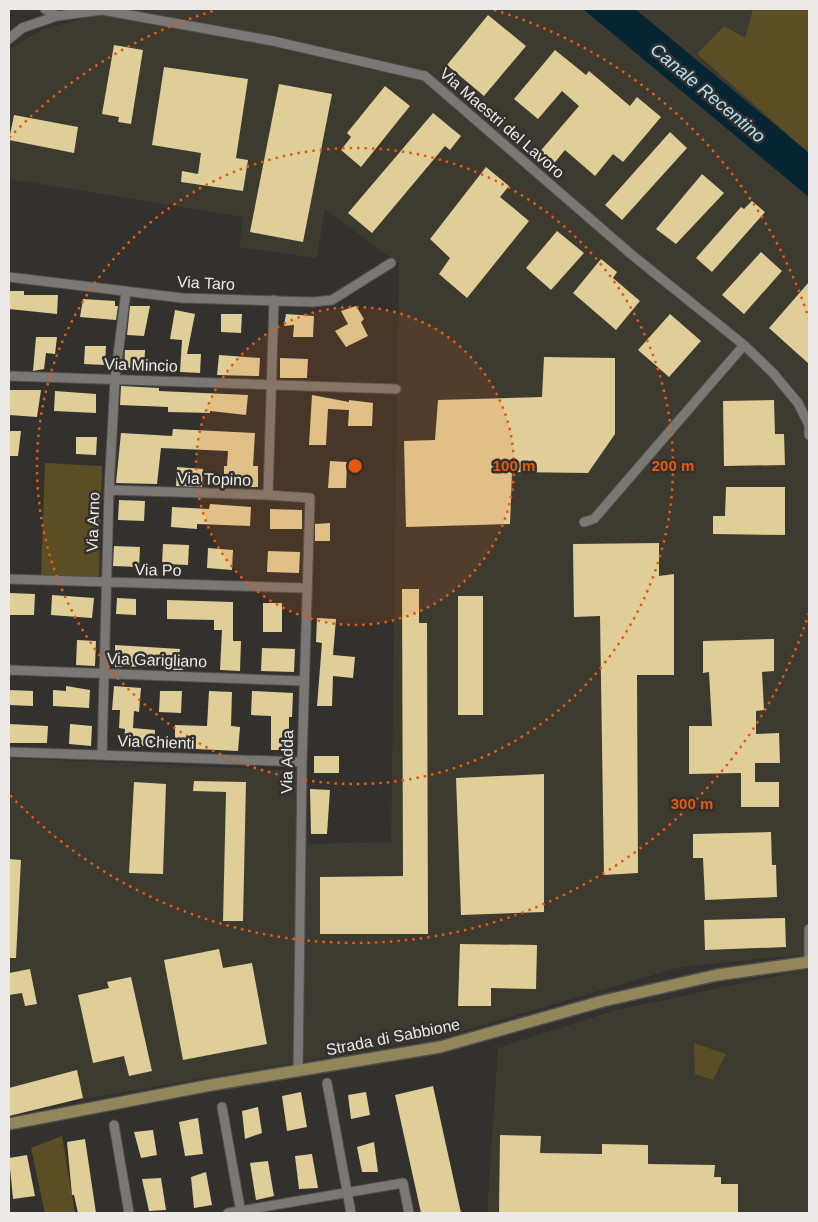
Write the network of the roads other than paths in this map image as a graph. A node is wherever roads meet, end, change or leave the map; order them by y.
1 (45, 9) edge
2 (101, 9) edge
3 (57, 16) junction
4 (9, 40) edge
5 (391, 263) dead end
6 (9, 277) edge
7 (126, 291) junction
8 (274, 300) junction
9 (744, 345) junction
10 (9, 376) edge
11 (115, 379) junction
12 (272, 386) junction
13 (396, 389) dead end
14 (809, 435) edge
15 (109, 490) junction
16 (268, 495) junction
17 (584, 522) dead end
18 (9, 579) edge
19 (106, 583) junction
20 (306, 588) junction
21 (9, 670) edge
22 (104, 673) junction
23 (304, 681) junction
24 (9, 752) edge
25 (102, 755) junction
26 (302, 762) junction
27 (809, 929) edge
28 (809, 962) edge
29 (298, 1071) junction
30 (327, 1083) dead end
31 (222, 1107) dead end
32 (9, 1124) edge
33 (114, 1125) dead end
34 (347, 1193) junction
35 (241, 1212) edge
36 (130, 1213) edge
37 (228, 1213) edge
38 (351, 1213) edge
39 (409, 1213) edge

1 - 3 street
2 - 3 street, Via Maestri del Lavoro
2 - 9 street, Via Maestri del Lavoro
3 - 4 street, Via Maestri del Lavoro
5 - 8 street, Via Taro
6 - 7 street, Via Taro
7 - 8 street, Via Taro
7 - 11 street, Via Arno
8 - 12 street
9 - 14 street, Via Maestri del Lavoro
9 - 17 street
10 - 11 street, Via Mincio
11 - 12 street, Via Mincio
11 - 15 street, Via Arno
12 - 13 street, Via Mincio
12 - 16 street, Via Topino
15 - 16 street, Via Topino
15 - 19 street, Via Arno
16 - 20 street, Via Adda
18 - 19 street, Via Po
19 - 20 street, Via Po
19 - 22 street, Via Arno
20 - 23 street, Via Adda
21 - 22 street, Via Garigliano
22 - 23 street, Via Garigliano
22 - 25 street, Via Arno
23 - 26 street, Via Adda
24 - 25 street, Via Chienti
25 - 26 street, Via Chienti
26 - 29 street, Via Adda
27 - 28 street
28 - 29 main road, Strada di Sabbione
29 - 32 main road, Strada di Sabbione
30 - 34 street
31 - 35 street
33 - 36 street
34 - 35 street
34 - 38 street
34 - 39 street
35 - 37 street

